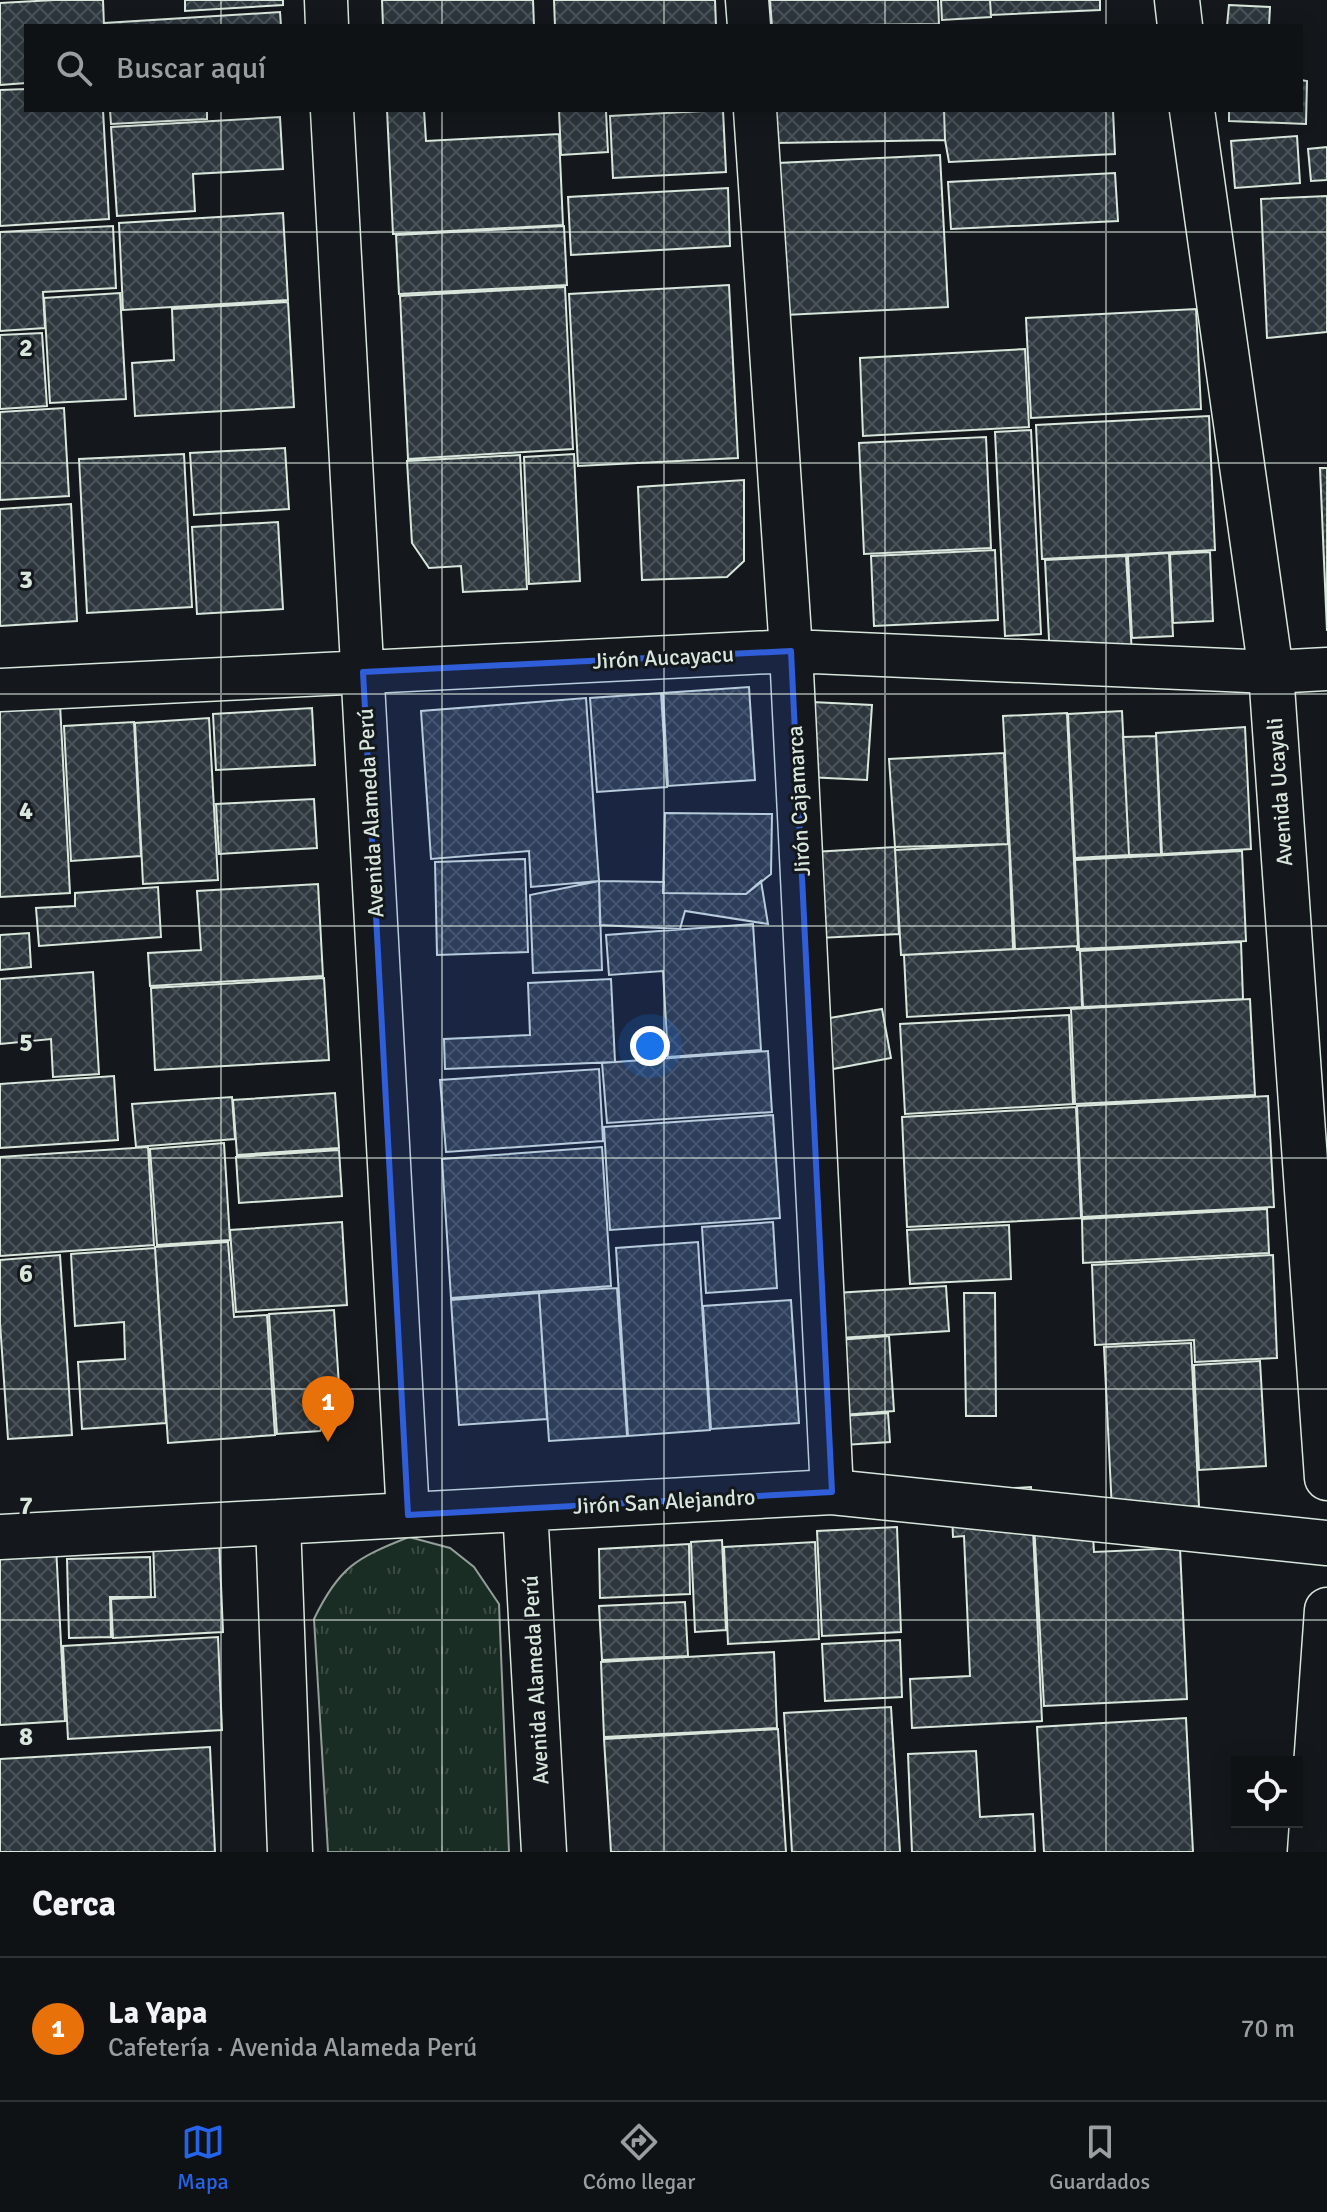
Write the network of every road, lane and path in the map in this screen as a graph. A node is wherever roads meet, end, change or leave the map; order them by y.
1 (326, 0) edge
2 (747, 0) edge
3 (1177, 0) edge
4 (327, 24) edge
5 (749, 24) edge
6 (1180, 24) edge
7 (332, 112) edge
8 (755, 112) edge
9 (1192, 112) edge
10 (791, 651) junction
11 (1327, 669) edge
12 (363, 672) junction
13 (1271, 672) junction
14 (0, 690) edge
15 (1327, 1478) edge
16 (832, 1492) junction
17 (525, 1509) junction
18 (408, 1515) junction
19 (278, 1522) junction
20 (0, 1537) edge
21 (1327, 1543) edge
22 (1327, 1610) edge
23 (290, 1852) edge
24 (544, 1852) edge
25 (1310, 1852) edge

1 - 4 street
2 - 5 street
3 - 6 street
7 - 12 street, Avenida Alameda Perú
8 - 10 street, Jirón Cajamarca
9 - 13 street, Avenida Ucayali
10 - 12 street, Jirón Aucayacu
10 - 13 street, Jirón Aucayacu
10 - 16 street, Jirón Cajamarca
11 - 13 street, Jirón Aucayacu
12 - 14 street, Jirón Aucayacu
12 - 18 street, Avenida Alameda Perú
13 - 15 street, Avenida Ucayali
16 - 17 street, Jirón San Alejandro
16 - 21 street, Jirón San Alejandro
17 - 18 street, Jirón San Alejandro
17 - 24 street, Avenida Alameda Perú
18 - 19 street, Jirón San Alejandro
19 - 20 street, Jirón San Alejandro
19 - 23 street
22 - 25 street

